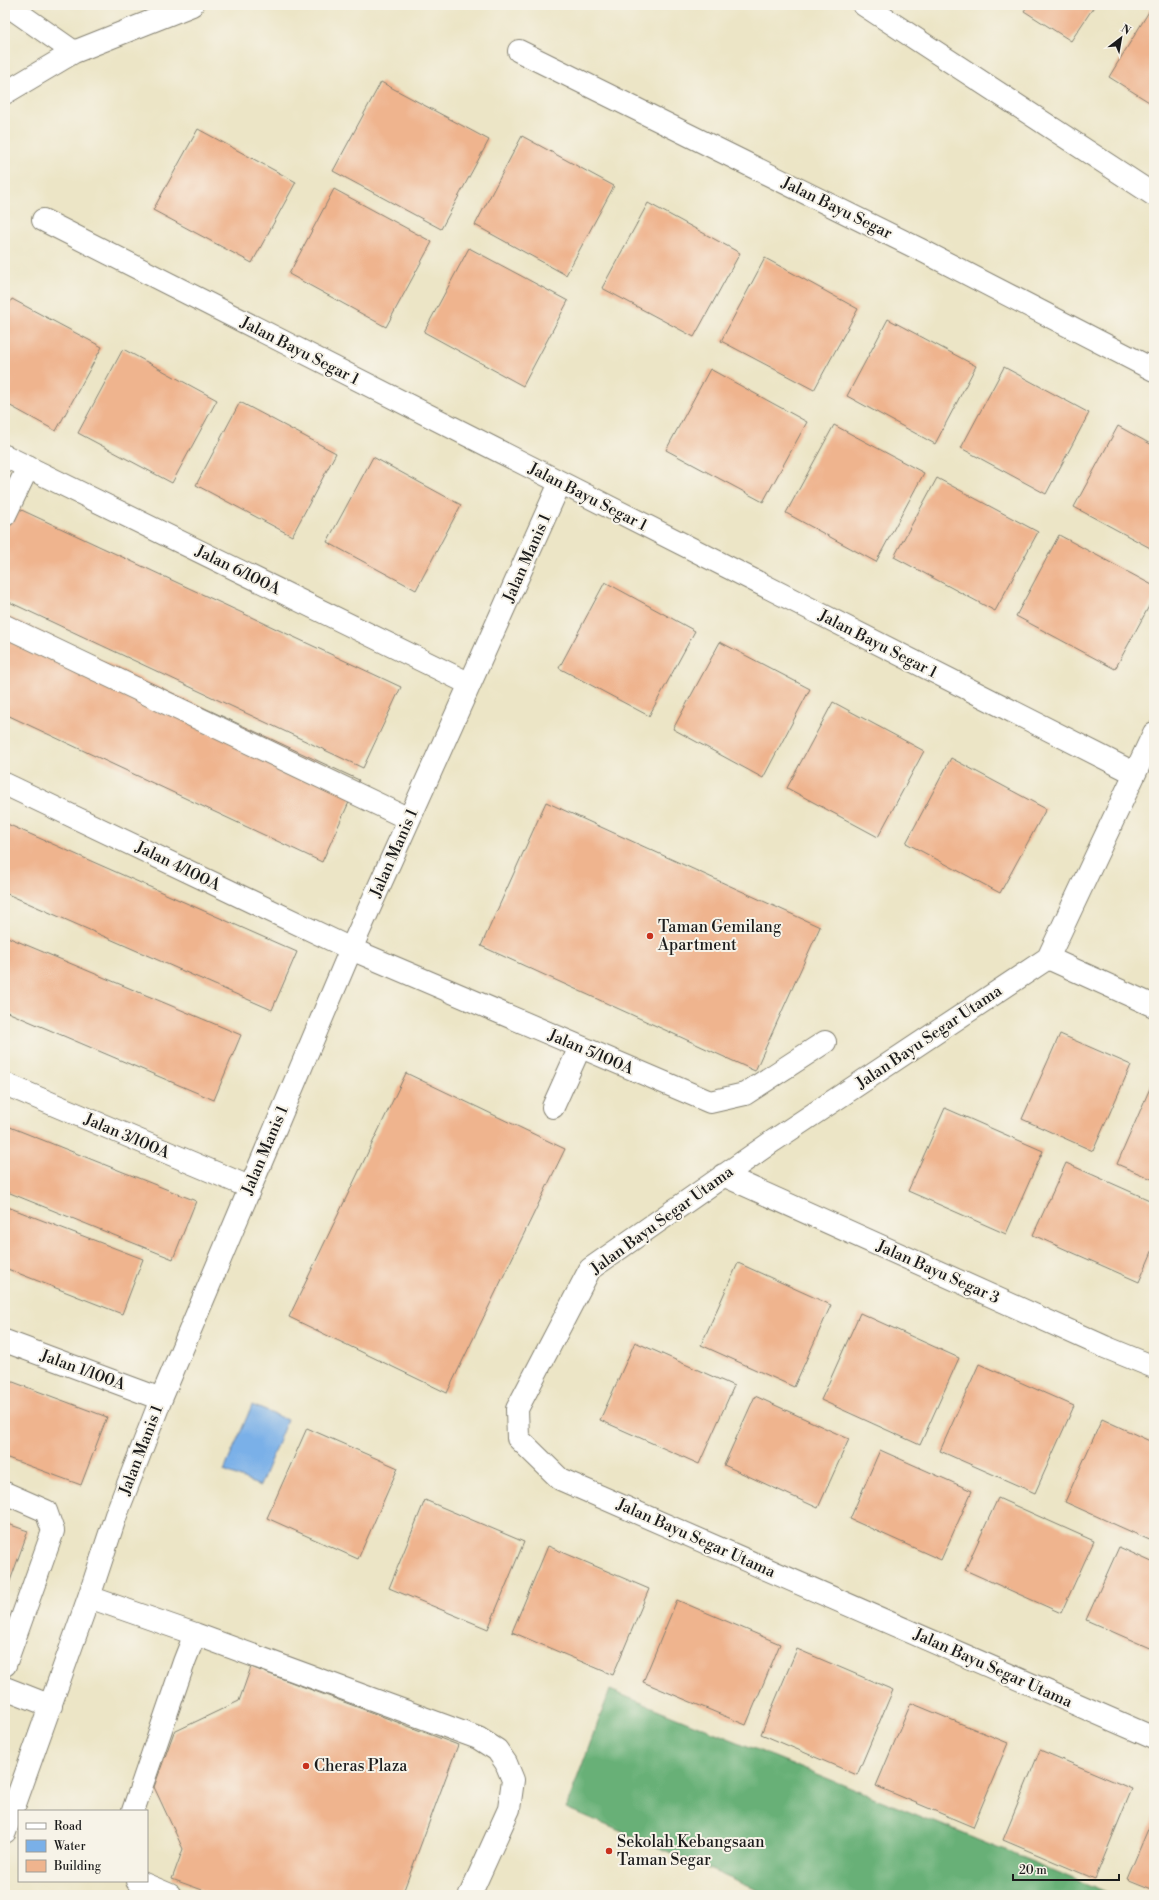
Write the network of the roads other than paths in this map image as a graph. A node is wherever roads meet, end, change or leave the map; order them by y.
1 (7, 5) edge
2 (192, 5) edge
3 (864, 5) edge
4 (519, 50) dead end
5 (74, 52) junction
6 (5, 93) edge
7 (1154, 196) edge
8 (43, 220) dead end
9 (1154, 370) edge
10 (5, 456) edge
11 (28, 468) junction
12 (560, 483) junction
13 (5, 515) edge
14 (5, 626) edge
15 (470, 684) junction
16 (1154, 733) edge
17 (1134, 773) junction
18 (5, 784) edge
19 (410, 819) junction
20 (351, 949) junction
21 (1048, 958) junction
22 (1154, 1006) edge
23 (825, 1042) dead end
24 (580, 1047) junction
25 (5, 1084) edge
26 (553, 1107) dead end
27 (724, 1175) junction
28 (249, 1187) junction
29 (5, 1341) edge
30 (1154, 1367) edge
31 (161, 1399) junction
32 (5, 1493) edge
33 (89, 1597) junction
34 (195, 1634) junction
35 (5, 1665) edge
36 (5, 1688) edge
37 (51, 1706) junction
38 (1154, 1738) edge
39 (133, 1810) edge
40 (10, 1832) edge
41 (139, 1882) edge
42 (170, 1895) edge
43 (470, 1895) edge

1 - 5 street
2 - 5 street
3 - 7 street
4 - 9 street, Jalan Bayu Segar
5 - 6 street
8 - 12 street, Jalan Bayu Segar 1
10 - 11 street, Jalan 6/100A
11 - 13 street
11 - 15 street, Jalan 6/100A
12 - 15 street, Jalan Manis 1
12 - 17 street, Jalan Bayu Segar 1
14 - 19 street
15 - 19 street, Jalan Manis 1
16 - 17 street
17 - 21 street
18 - 20 street, Jalan 4/100A
19 - 20 street, Jalan Manis 1
20 - 24 street, Jalan 5/100A
20 - 28 street, Jalan Manis 1
21 - 22 street
21 - 27 street, Jalan Bayu Segar Utama
23 - 24 street, Jalan 5/100A
24 - 26 street
25 - 28 street, Jalan 3/100A
27 - 30 street, Jalan Bayu Segar 3
27 - 38 street, Jalan Bayu Segar Utama
28 - 31 street, Jalan Manis 1
29 - 31 street, Jalan 1/100A
31 - 33 street, Jalan Manis 1
32 - 35 street
33 - 34 street
33 - 37 street, Jalan Manis 1
34 - 39 street
34 - 43 street
36 - 37 street
37 - 40 street, Jalan Manis 1
41 - 42 street

